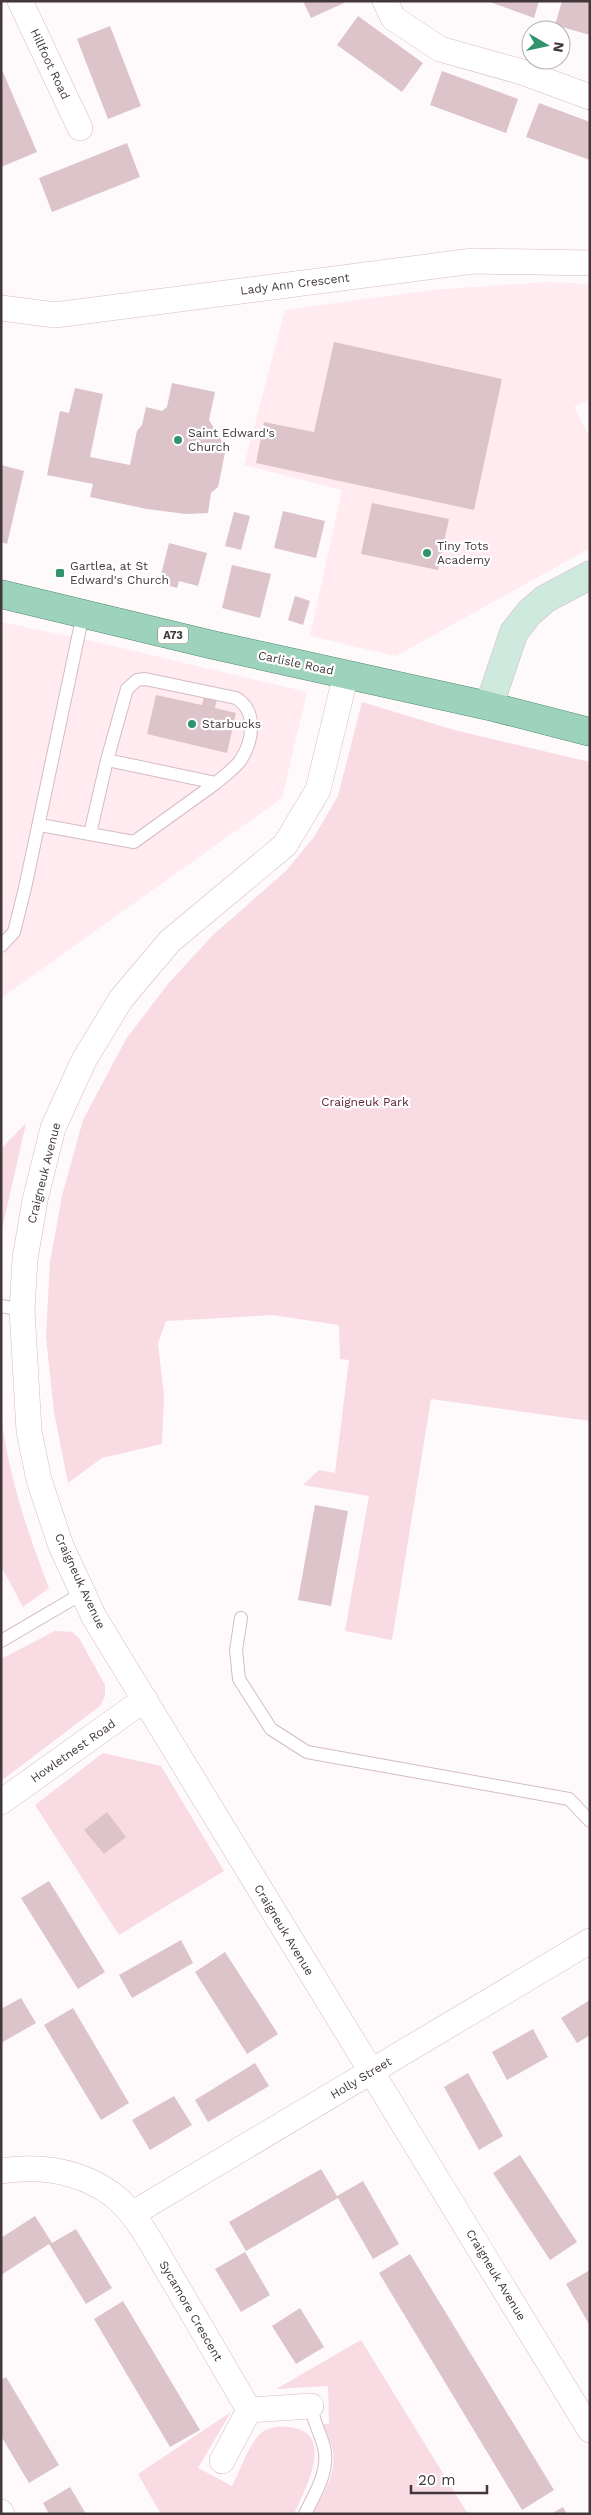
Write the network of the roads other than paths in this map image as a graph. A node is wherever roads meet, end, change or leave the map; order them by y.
1 (20, 1) edge
2 (386, 1) edge
3 (590, 97) edge
4 (80, 128) dead end
5 (590, 263) edge
6 (1, 308) edge
7 (590, 575) edge
8 (1, 594) edge
9 (83, 614) junction
10 (346, 674) junction
11 (488, 706) junction
12 (590, 732) edge
13 (107, 760) junction
14 (216, 783) junction
15 (40, 825) junction
16 (90, 834) junction
17 (1, 946) edge
18 (12, 1308) edge
19 (83, 1593) junction
20 (241, 1618) dead end
21 (1, 1641) edge
22 (145, 1699) junction
23 (1, 1802) edge
24 (590, 1821) edge
25 (590, 1940) edge
26 (371, 2072) junction
27 (1, 2171) edge
28 (132, 2214) junction
29 (311, 2406) joint
30 (249, 2410) junction
31 (590, 2430) edge
32 (222, 2462) dead end
33 (304, 2514) edge

1 - 4 street, Hillfoot Road
2 - 3 street
5 - 6 street, Lady Ann Crescent
7 - 11 street
8 - 9 main road, Carlisle Road / A73
9 - 10 main road, Carlisle Road / A73
9 - 15 lane
10 - 11 main road, Carlisle Road / A73
10 - 18 street, Craigneuk Avenue
11 - 12 main road, Carlisle Road / A73
13 - 14 lane
13 - 14 lane
13 - 16 lane
14 - 16 lane
15 - 16 lane
15 - 17 lane
18 - 19 street, Craigneuk Avenue
19 - 21 lane
19 - 22 street, Craigneuk Avenue
20 - 24 lane
22 - 23 street, Howletnest Road
22 - 26 street, Craigneuk Avenue
25 - 26 street, Holly Street
26 - 28 street, Holly Street
26 - 31 street, Craigneuk Avenue
27 - 28 street, Sycamore Crescent
28 - 30 street, Sycamore Crescent
29 - 30 street
29 - 33 lane
30 - 32 street

